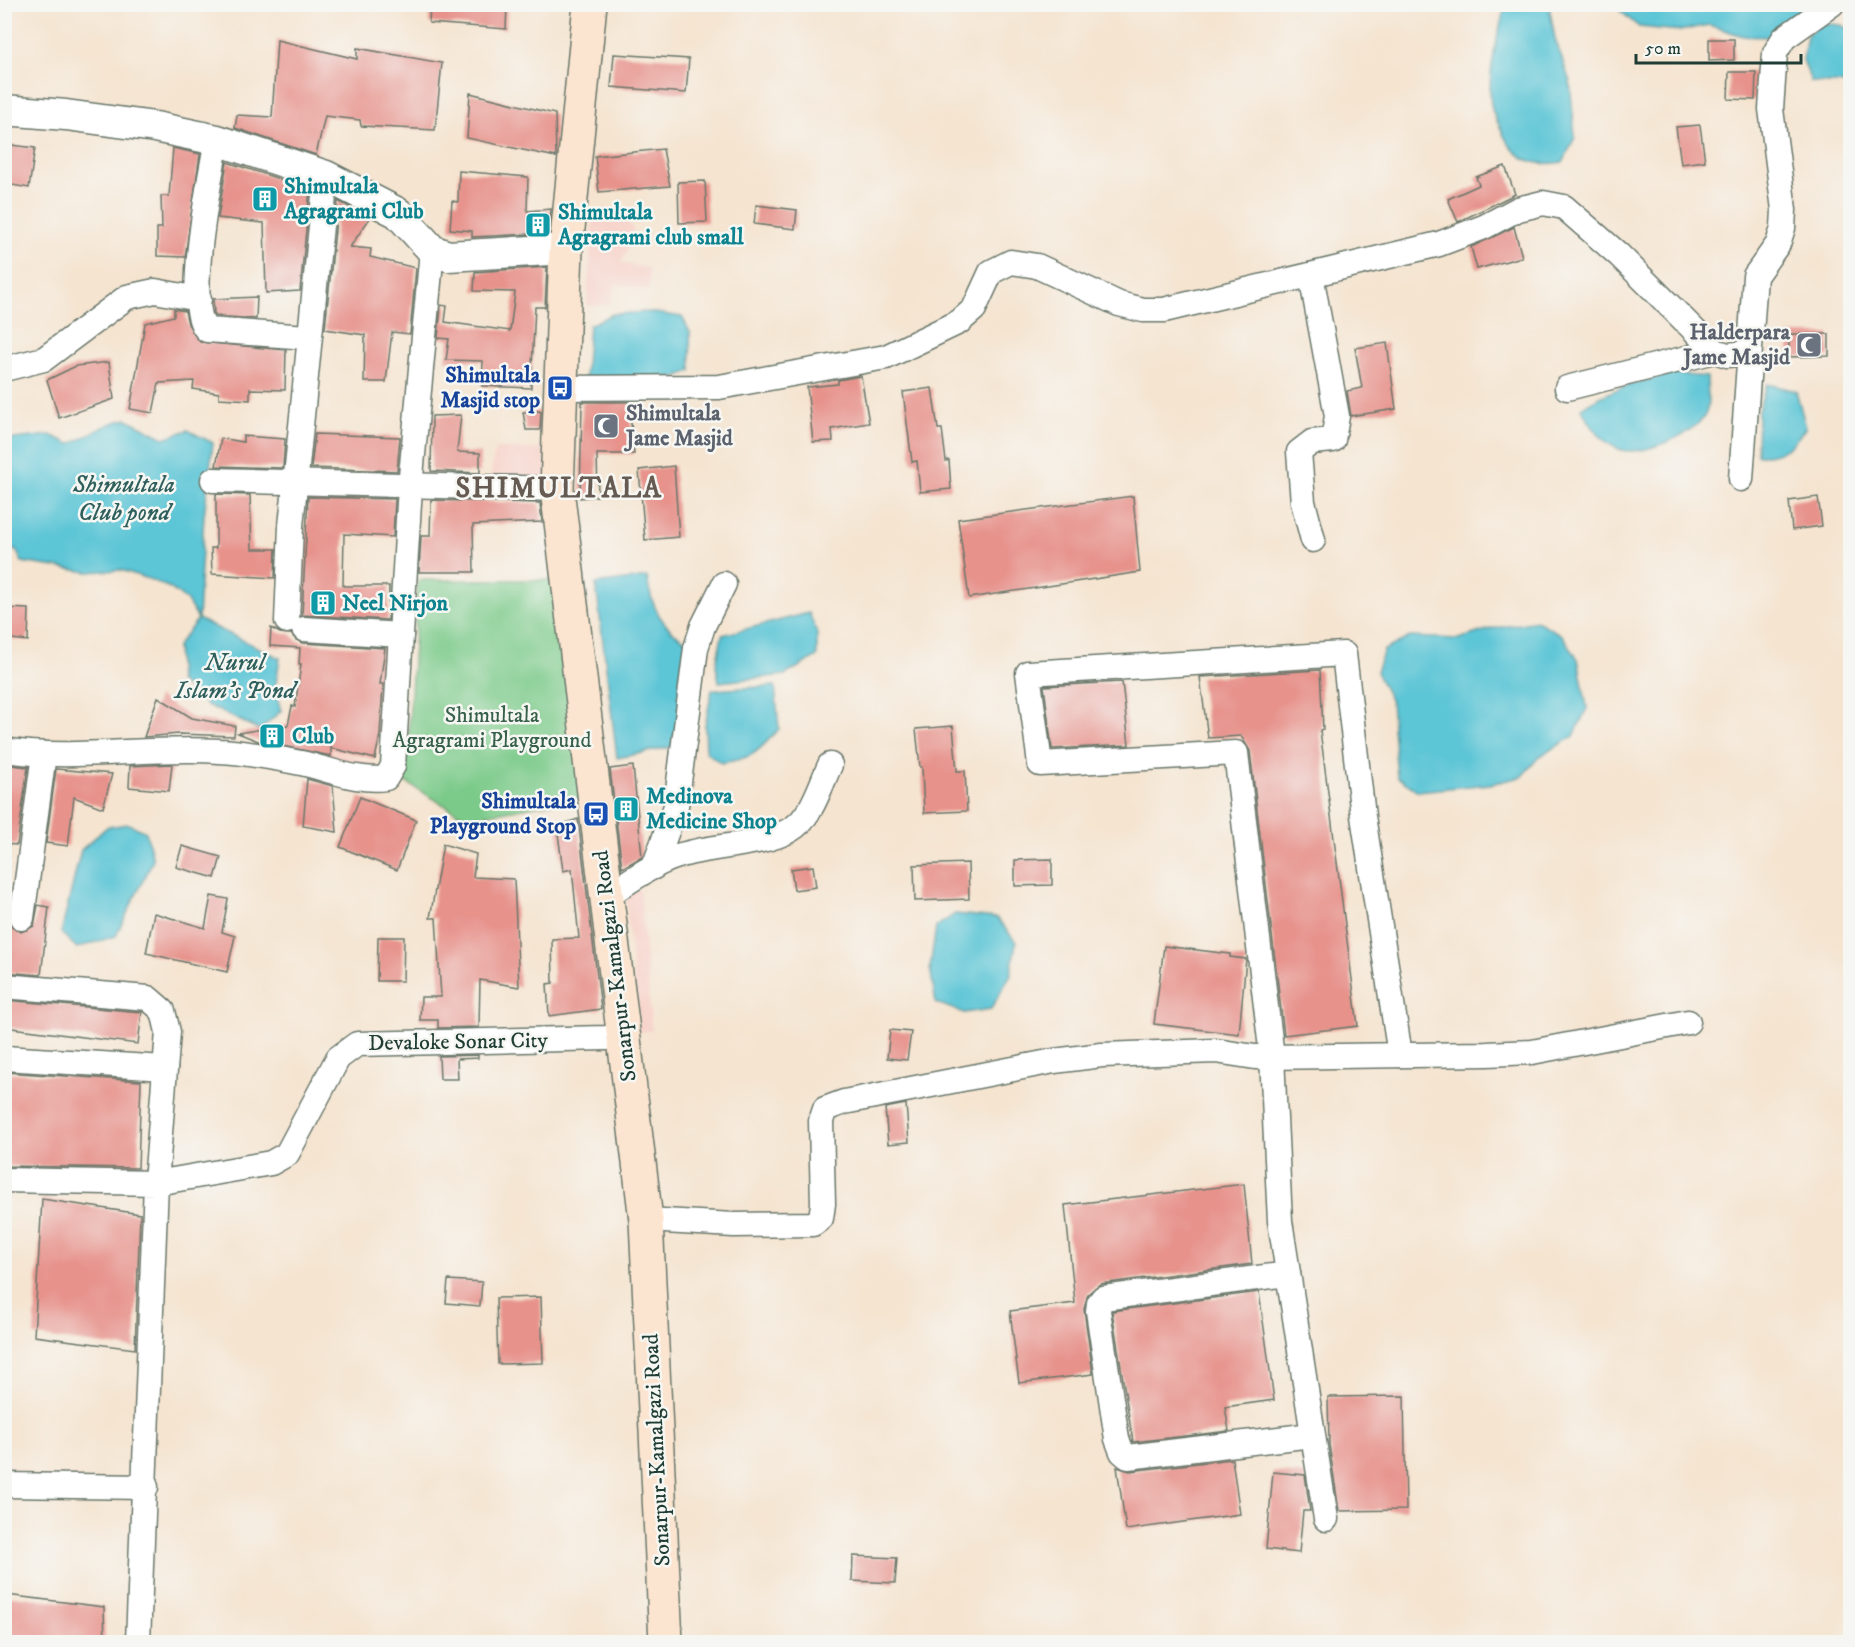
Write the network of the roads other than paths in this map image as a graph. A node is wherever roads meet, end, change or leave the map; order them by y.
1 (590, 4) edge
2 (1832, 4) edge
3 (4, 110) edge
4 (217, 140) junction
5 (326, 176) junction
6 (566, 249) junction
7 (432, 250) junction
8 (1311, 274) junction
9 (199, 299) junction
10 (308, 337) junction
11 (1715, 351) junction
12 (1748, 353) junction
13 (4, 369) edge
14 (560, 388) junction
15 (1567, 388) dead end
16 (1741, 479) dead end
17 (213, 480) dead end
18 (295, 484) junction
19 (410, 487) junction
20 (557, 489) junction
21 (1312, 540) dead end
22 (724, 584) dead end
23 (401, 635) junction
24 (4, 750) edge
25 (44, 754) junction
26 (830, 765) dead end
27 (654, 867) junction
28 (606, 896) junction
29 (22, 918) dead end
30 (4, 986) edge
31 (1688, 1022) dead end
32 (623, 1036) junction
33 (1400, 1055) junction
34 (1272, 1057) junction
35 (4, 1058) edge
36 (165, 1068) junction
37 (4, 1180) edge
38 (156, 1183) junction
39 (646, 1220) junction
40 (1288, 1274) junction
41 (1312, 1435) junction
42 (4, 1485) edge
43 (146, 1487) junction
44 (1326, 1519) dead end
45 (138, 1642) edge
46 (666, 1642) edge

1 - 6 main road, Sonarpur-Kamalgazi Road
2 - 12 street
3 - 4 street
4 - 5 street
4 - 9 street
5 - 7 street
5 - 10 street
6 - 7 street
6 - 14 main road, Sonarpur-Kamalgazi Road
7 - 19 street
8 - 11 street
8 - 14 street
8 - 21 street
9 - 10 street
9 - 13 street
10 - 18 street
11 - 12 street
11 - 15 street
12 - 16 street
14 - 20 main road, Sonarpur-Kamalgazi Road
17 - 18 street
18 - 19 street
18 - 23 street
19 - 20 street
19 - 23 street
20 - 28 main road, Sonarpur-Kamalgazi Road
22 - 27 street
23 - 25 street
24 - 25 street
25 - 29 street
26 - 27 street
27 - 28 street
28 - 32 main road, Sonarpur-Kamalgazi Road
30 - 36 street
31 - 33 street
32 - 38 street, Devaloke Sonar City
32 - 39 main road, Sonarpur-Kamalgazi Road
33 - 34 street
33 - 34 street
34 - 39 street
34 - 40 street
35 - 36 street
36 - 38 street
37 - 38 street, Devaloke Sonar City
38 - 43 street
39 - 46 main road, Sonarpur-Kamalgazi Road
40 - 41 street
40 - 41 street
41 - 44 street
42 - 43 street
43 - 45 street

